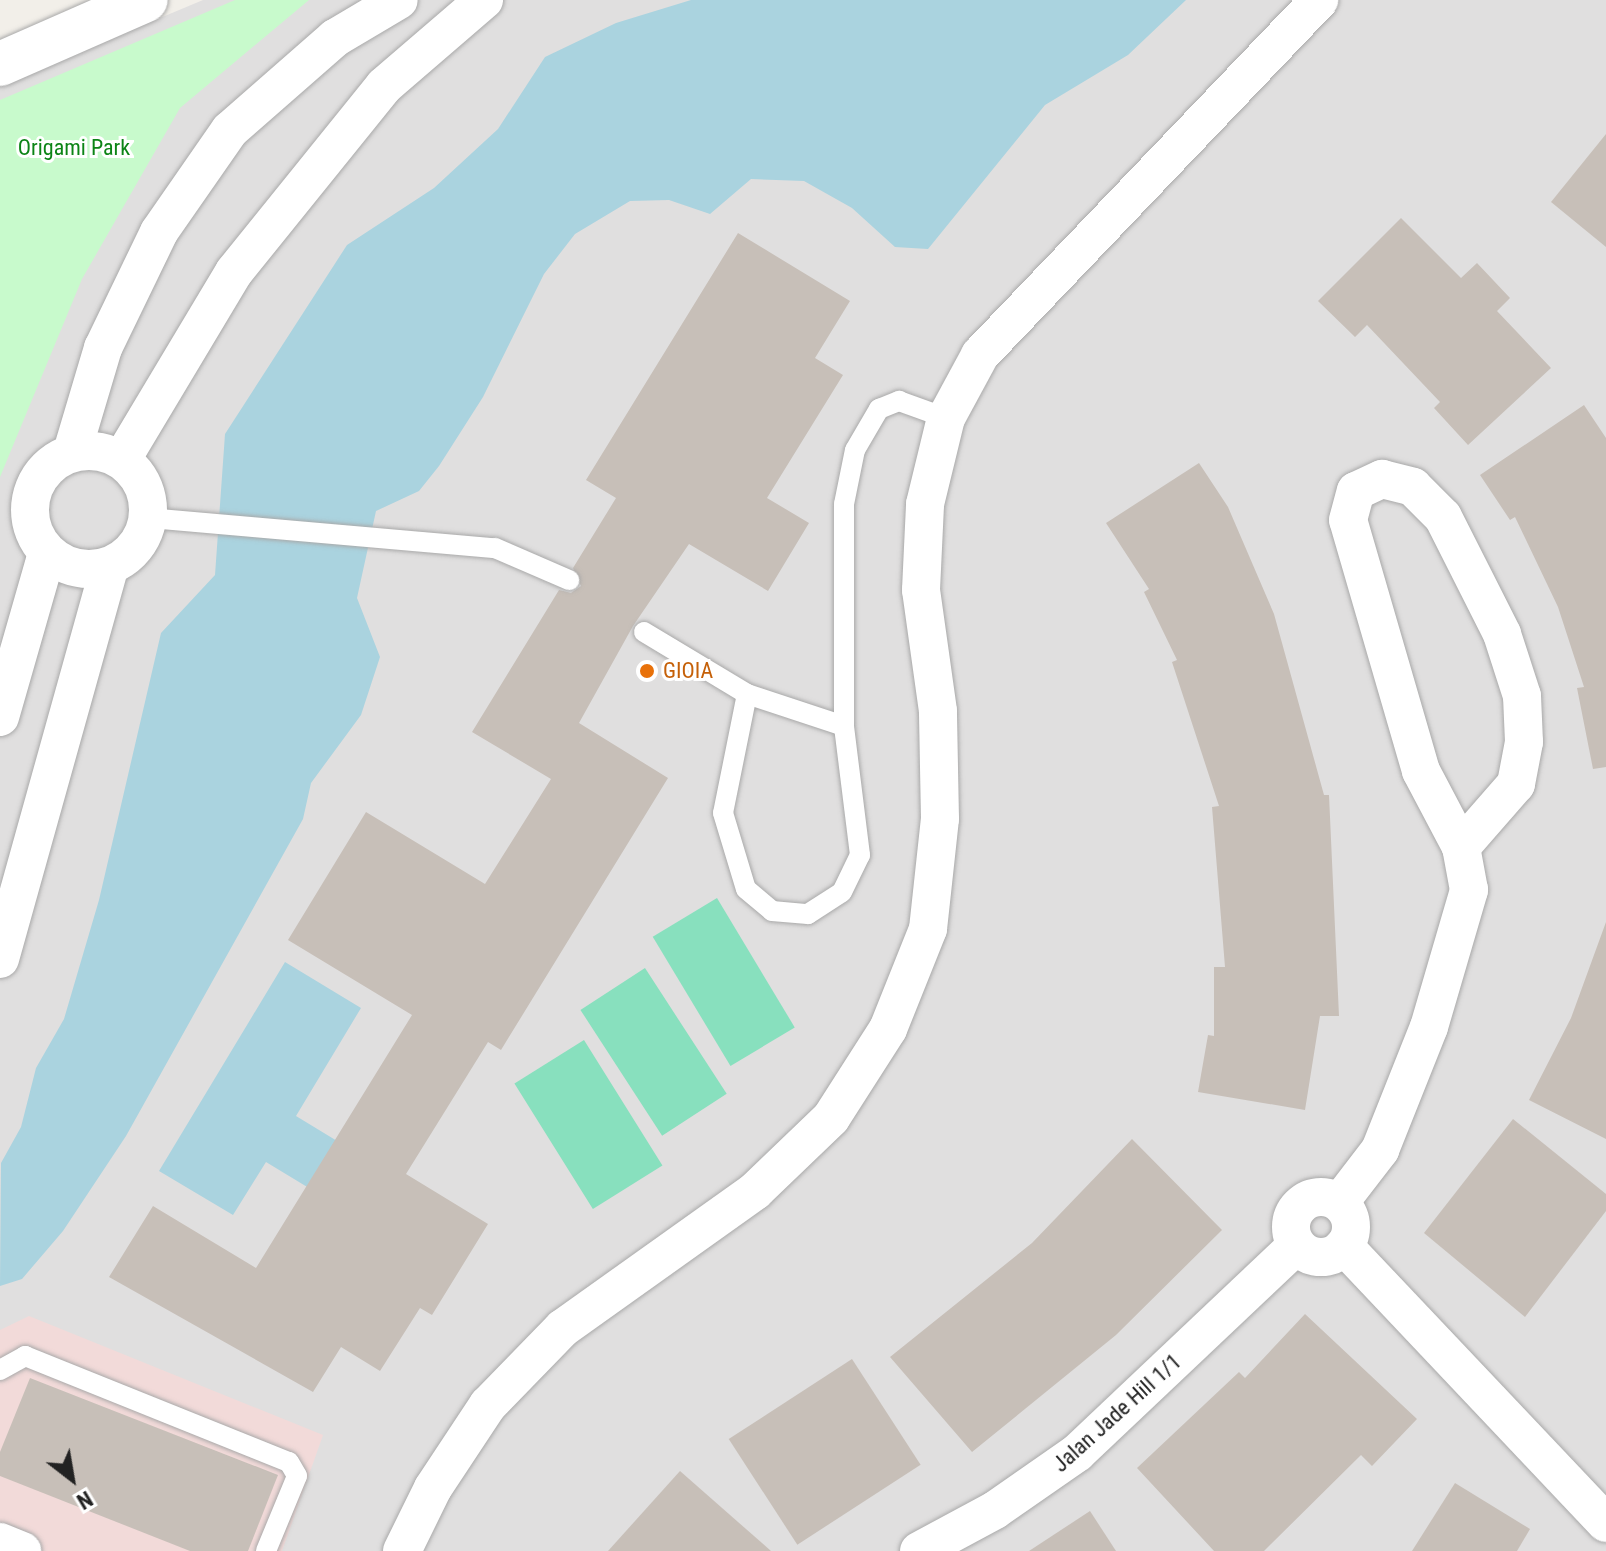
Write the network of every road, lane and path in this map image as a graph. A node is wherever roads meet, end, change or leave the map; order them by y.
1 (146, 0) edge
2 (399, 0) edge
3 (484, 0) edge
4 (1319, 0) edge
5 (0, 64) edge
6 (946, 418) junction
7 (72, 452) junction
8 (122, 459) junction
9 (164, 520) junction
10 (47, 553) junction
11 (110, 566) junction
12 (569, 580) dead end
13 (644, 632) dead end
14 (747, 694) junction
15 (0, 717) edge
16 (844, 726) junction
17 (1461, 847) junction
18 (0, 959) edge
19 (1340, 1202) junction
20 (1344, 1246) junction
21 (1295, 1247) junction
22 (0, 1370) edge
23 (1606, 1523) edge
24 (0, 1542) edge
25 (22, 1551) edge
26 (266, 1551) edge
27 (402, 1551) edge
28 (919, 1551) edge

1 - 5 street
2 - 7 street
3 - 8 street
4 - 6 street
6 - 16 lane
6 - 27 street
7 - 8 street
7 - 10 street
8 - 9 street
9 - 11 street
9 - 12 lane
10 - 11 street
10 - 15 street
11 - 18 street
13 - 14 lane
14 - 16 lane
14 - 16 lane
17 - 17 street
17 - 19 street
19 - 20 street
19 - 21 street
20 - 21 street
20 - 23 street
21 - 28 street, Jalan Jade Hill 1/1
22 - 26 lane
24 - 25 street

